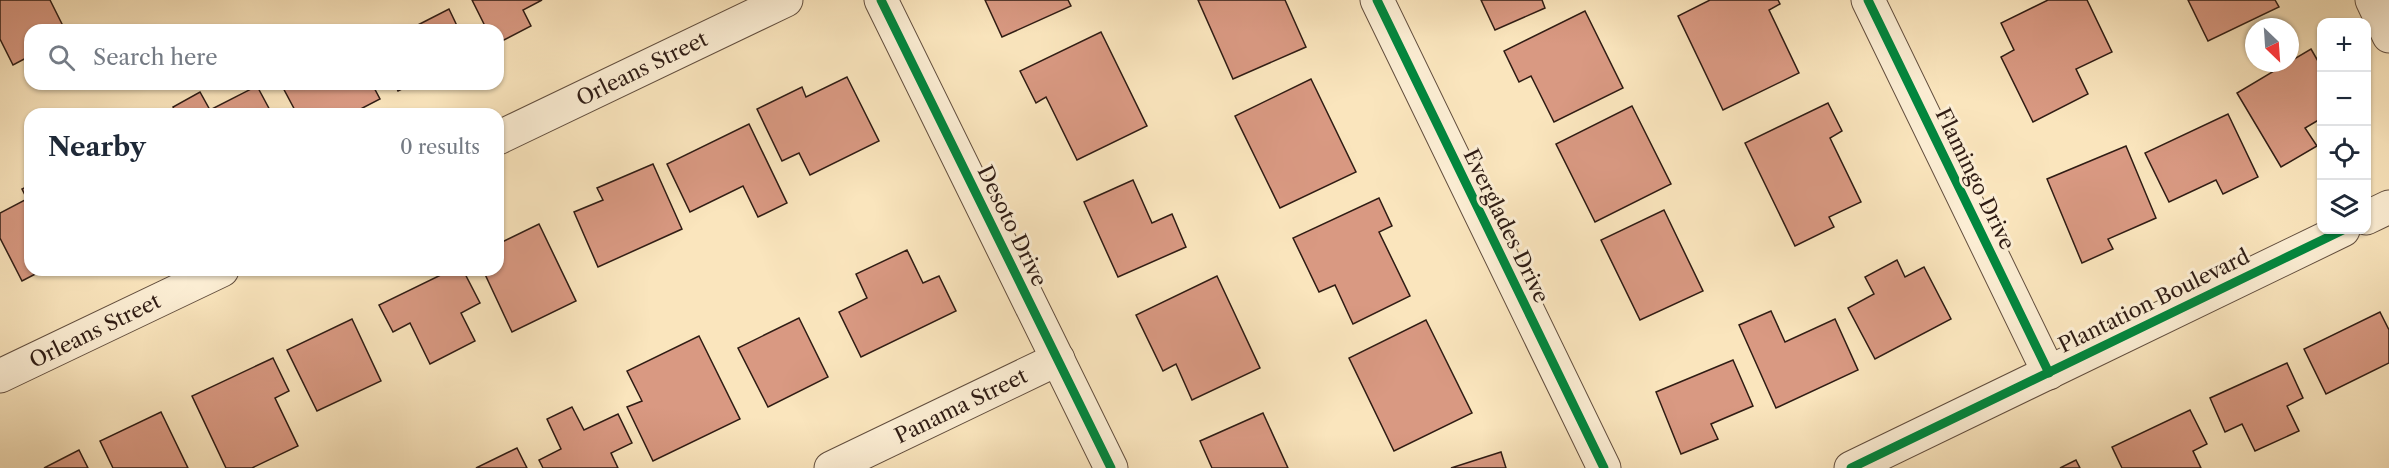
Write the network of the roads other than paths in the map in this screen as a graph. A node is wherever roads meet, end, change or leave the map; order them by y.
1 (786, 0) edge
2 (881, 0) edge
3 (1377, 0) edge
4 (1868, 0) edge
5 (2372, 0) edge
6 (2389, 36) edge
7 (504, 135) edge
8 (2389, 207) edge
9 (2371, 216) edge
10 (2335, 234) edge
11 (209, 276) edge
12 (1058, 359) junction
13 (2049, 373) junction
14 (0, 376) edge
15 (831, 468) edge
16 (1111, 468) edge
17 (1604, 468) edge
18 (1851, 468) edge

1 - 7 street, Orleans Street
2 - 12 street, Desoto Drive
3 - 17 street, Everglades Drive
4 - 13 street, Flamingo Drive
5 - 6 street
8 - 9 street
10 - 13 street, Plantation Boulevard
11 - 14 street, Orleans Street
12 - 15 street, Panama Street
12 - 16 street, Desoto Drive
13 - 18 street, Plantation Boulevard

